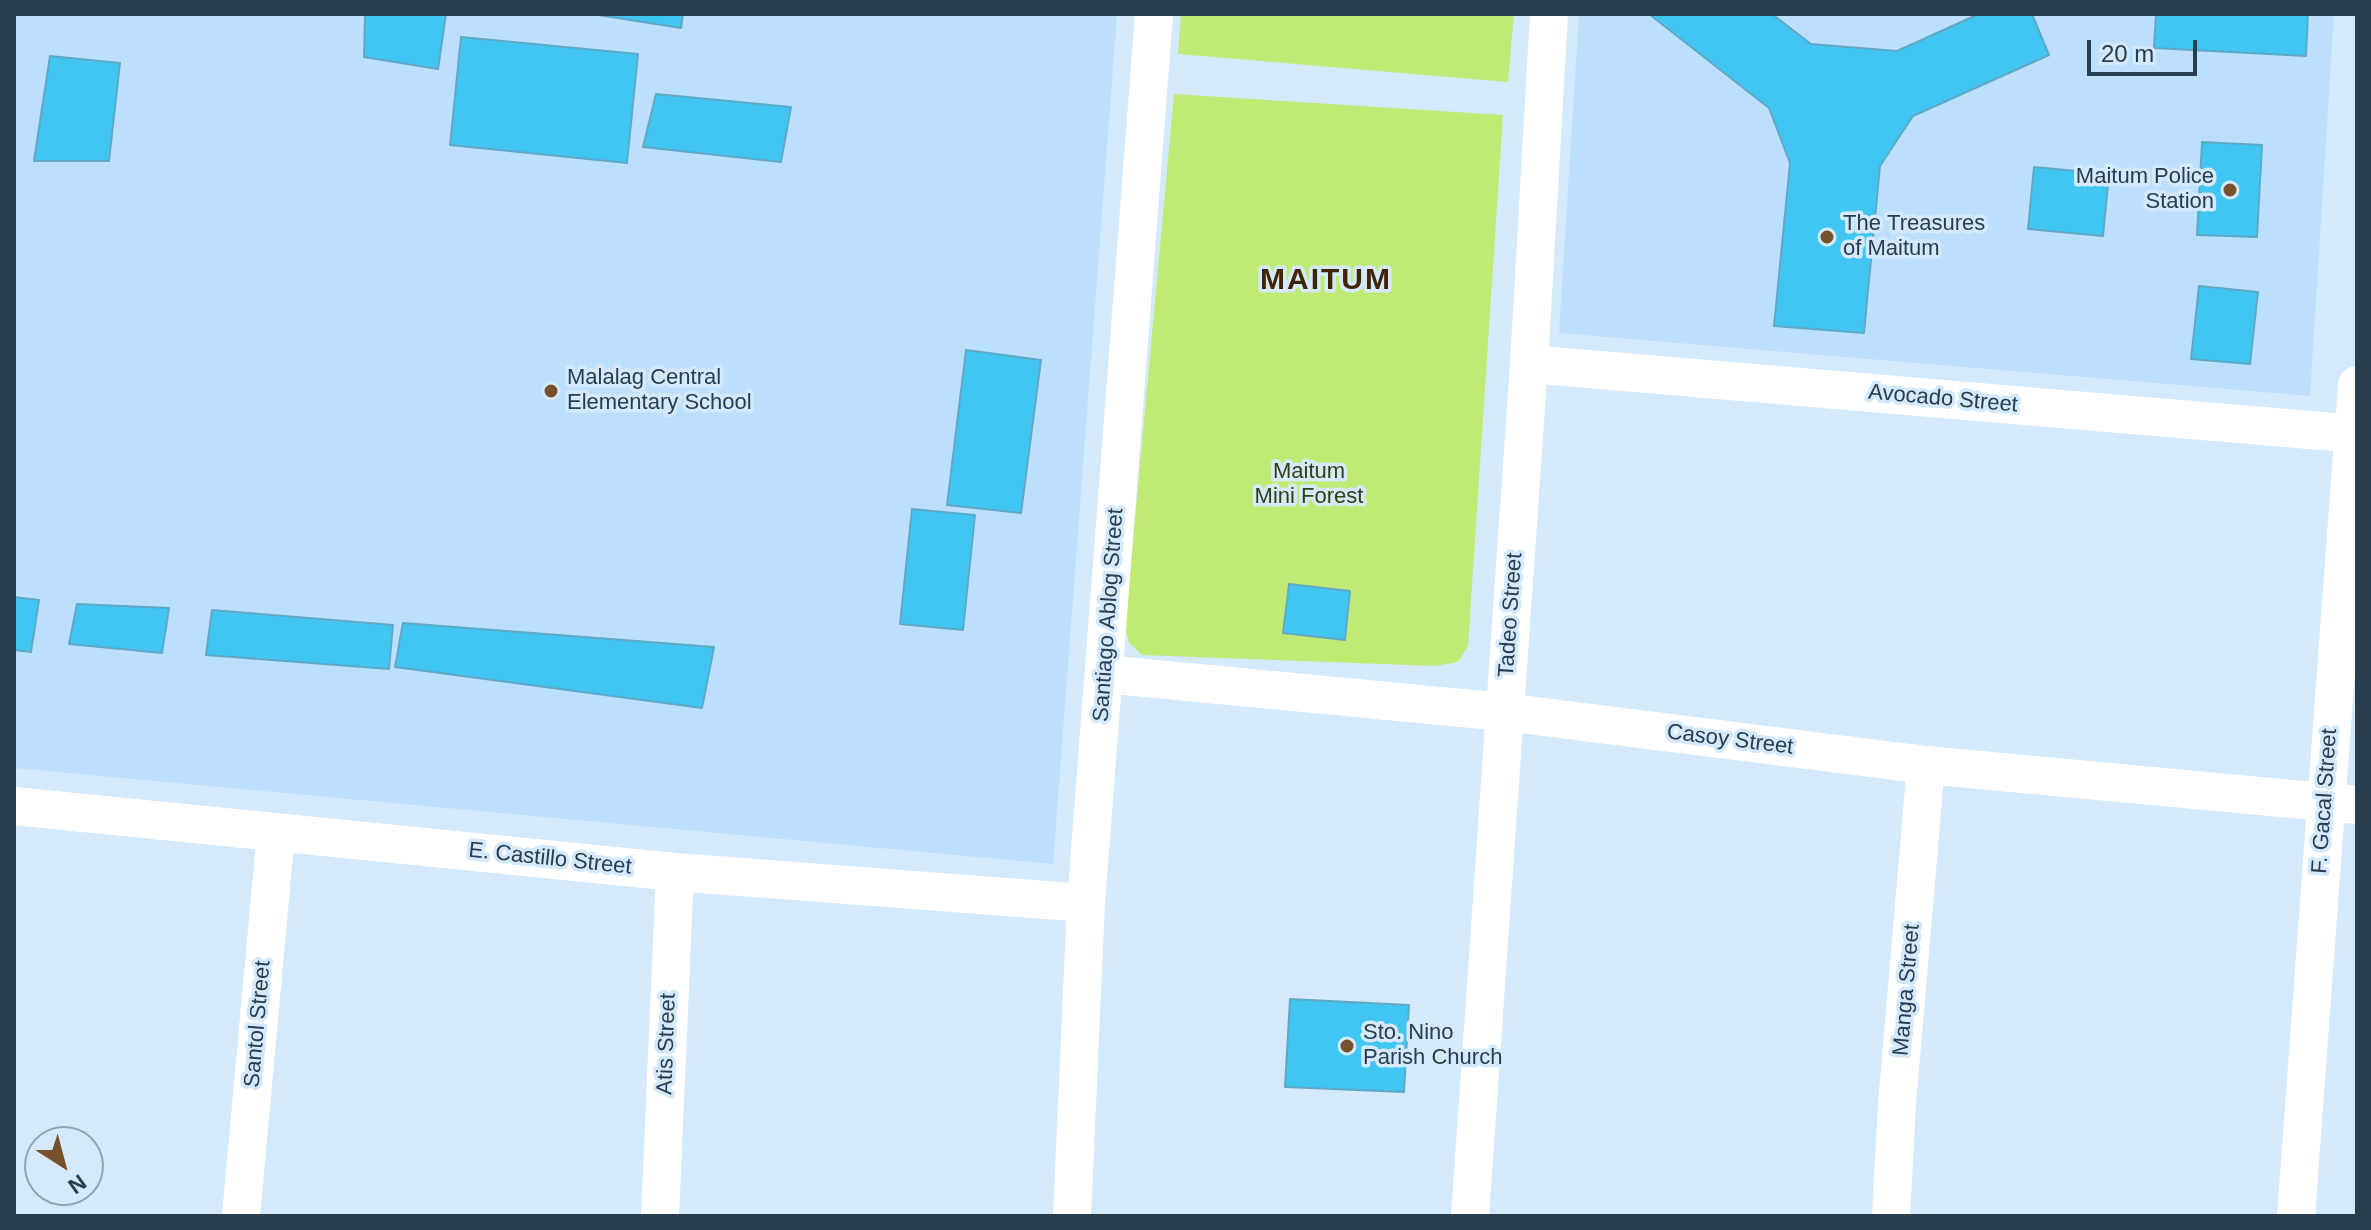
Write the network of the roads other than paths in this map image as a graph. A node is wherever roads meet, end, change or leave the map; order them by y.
1 (1154, 14) edge
2 (1549, 14) edge
3 (1529, 364) junction
4 (2357, 385) edge
5 (2355, 434) edge
6 (1104, 674) junction
7 (1504, 712) junction
8 (1926, 765) junction
9 (2341, 804) edge
10 (14, 806) edge
11 (276, 832) junction
12 (675, 872) junction
13 (1086, 903) junction
14 (241, 1216) edge
15 (660, 1216) edge
16 (1072, 1216) edge
17 (1470, 1216) edge
18 (1891, 1216) edge
19 (2296, 1216) edge

1 - 6 street, Santiago Ablog Street
2 - 3 street, Tadeo Street
3 - 5 street, Avocado Street
3 - 7 street, Tadeo Street
4 - 5 street, F. Gacal Street
5 - 9 street, F. Gacal Street
6 - 7 street, Casoy Street
6 - 13 street, Santiago Ablog Street
7 - 8 street, Casoy Street
7 - 17 street, Tadeo Street
8 - 9 street, Casoy Street
8 - 18 street, Manga Street
9 - 19 street, F. Gacal Street
10 - 11 street, E. Castillo Street
11 - 12 street, E. Castillo Street
11 - 14 street, Santol Street
12 - 13 street, E. Castillo Street
12 - 15 street, Atis Street
13 - 16 street, Santiago Ablog Street

